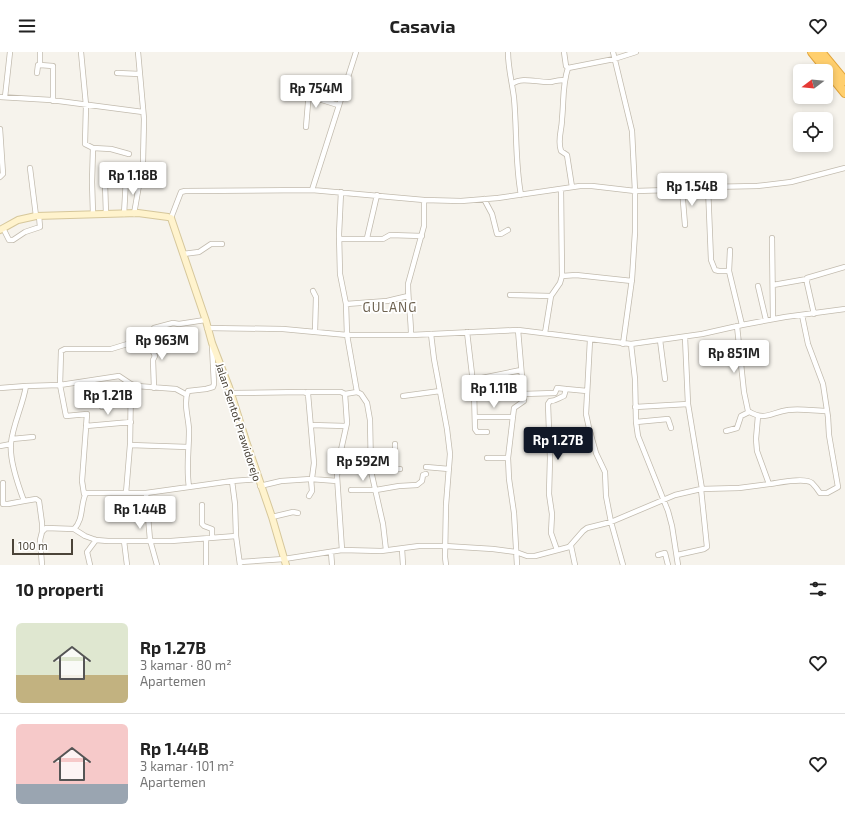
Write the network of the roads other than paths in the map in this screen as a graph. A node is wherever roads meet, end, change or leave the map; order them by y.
1 (10, 52) edge
2 (40, 52) edge
3 (81, 52) edge
4 (138, 52) edge
5 (356, 52) edge
6 (508, 52) edge
7 (564, 52) edge
8 (613, 52) edge
9 (636, 52) edge
10 (818, 54) edge
11 (614, 58) junction
12 (826, 64) edge
13 (40, 65) junction
14 (568, 68) junction
15 (833, 70) edge
16 (37, 73) dead end
17 (117, 73) dead end
18 (140, 74) junction
19 (833, 74) edge
20 (564, 80) junction
21 (845, 81) edge
22 (512, 84) junction
23 (309, 91) dead end
24 (845, 93) edge
25 (2, 97) edge
26 (308, 98) junction
27 (53, 100) junction
28 (86, 105) junction
29 (338, 105) junction
30 (143, 112) junction
31 (306, 127) dead end
32 (0, 129) edge
33 (93, 148) junction
34 (129, 154) dead end
35 (30, 168) dead end
36 (845, 168) edge
37 (0, 177) edge
38 (141, 177) junction
39 (126, 180) junction
40 (572, 187) junction
41 (708, 187) junction
42 (682, 189) junction
43 (312, 190) junction
44 (561, 190) junction
45 (635, 190) junction
46 (341, 192) junction
47 (377, 195) junction
48 (521, 195) junction
49 (484, 199) junction
50 (424, 200) junction
51 (93, 214) junction
52 (106, 214) junction
53 (124, 214) junction
54 (134, 214) junction
55 (171, 218) junction
56 (39, 219) junction
57 (685, 225) dead end
58 (508, 230) dead end
59 (3, 231) edge
60 (422, 236) junction
61 (367, 238) junction
62 (772, 238) dead end
63 (339, 239) junction
64 (222, 244) dead end
65 (730, 250) dead end
66 (183, 254) junction
67 (845, 267) edge
68 (729, 271) junction
69 (562, 276) junction
70 (807, 279) junction
71 (632, 281) junction
72 (774, 285) junction
73 (758, 286) dead end
74 (313, 290) dead end
75 (510, 295) dead end
76 (408, 296) junction
77 (551, 296) junction
78 (346, 304) junction
79 (845, 309) edge
80 (814, 314) junction
81 (802, 315) junction
82 (774, 319) junction
83 (205, 320) junction
84 (766, 320) junction
85 (739, 325) junction
86 (207, 328) junction
87 (518, 330) junction
88 (315, 332) junction
89 (467, 332) junction
90 (545, 333) junction
91 (431, 334) junction
92 (347, 335) junction
93 (411, 335) junction
94 (685, 337) junction
95 (147, 338) junction
96 (590, 340) junction
97 (660, 340) junction
98 (212, 343) junction
99 (623, 344) junction
100 (631, 344) junction
101 (521, 370) junction
102 (666, 379) dead end
103 (472, 380) junction
104 (131, 384) junction
105 (60, 385) junction
106 (26, 386) junction
107 (473, 387) junction
108 (0, 388) edge
109 (154, 388) junction
110 (487, 389) dead end
111 (566, 389) junction
112 (440, 391) junction
113 (587, 391) junction
114 (307, 392) junction
115 (357, 392) junction
116 (231, 393) junction
117 (345, 394) junction
118 (523, 394) junction
119 (187, 395) junction
120 (403, 396) dead end
121 (130, 400) junction
122 (688, 404) junction
123 (102, 407) dead end
124 (635, 407) junction
125 (750, 412) junction
126 (827, 412) junction
127 (758, 416) junction
128 (475, 417) junction
129 (513, 417) junction
130 (131, 422) junction
131 (636, 422) junction
132 (86, 426) junction
133 (311, 426) junction
134 (346, 426) junction
135 (671, 428) dead end
136 (726, 431) dead end
137 (487, 432) dead end
138 (591, 434) junction
139 (33, 437) dead end
140 (11, 442) junction
141 (549, 442) junction
142 (395, 444) dead end
143 (130, 445) junction
144 (0, 446) edge
145 (188, 447) junction
146 (487, 458) dead end
147 (508, 458) junction
148 (426, 468) dead end
149 (449, 469) junction
150 (371, 471) junction
151 (426, 474) dead end
152 (258, 479) junction
153 (311, 479) junction
154 (232, 481) junction
155 (337, 481) junction
156 (3, 483) dead end
157 (769, 484) junction
158 (260, 486) junction
159 (188, 487) junction
160 (845, 487) edge
161 (838, 488) junction
162 (702, 489) junction
163 (351, 490) dead end
164 (376, 490) junction
165 (126, 493) junction
166 (146, 493) junction
167 (84, 494) junction
168 (309, 496) dead end
169 (663, 499) junction
170 (24, 501) junction
171 (2, 504) edge
172 (202, 505) dead end
173 (298, 513) dead end
174 (272, 517) junction
175 (611, 522) junction
176 (74, 529) junction
177 (42, 532) junction
178 (236, 536) junction
179 (212, 538) junction
180 (206, 539) junction
181 (96, 540) junction
182 (150, 540) junction
183 (124, 541) junction
184 (445, 546) junction
185 (571, 546) junction
186 (402, 549) junction
187 (342, 550) junction
188 (386, 550) junction
189 (557, 550) junction
190 (332, 552) junction
191 (516, 552) junction
192 (658, 555) dead end
193 (676, 555) junction
194 (285, 562) edge
195 (240, 563) edge
196 (678, 564) edge
197 (42, 565) edge
198 (90, 565) edge
199 (127, 565) edge
200 (157, 565) edge
201 (206, 565) edge
202 (332, 565) edge
203 (403, 565) edge
204 (446, 565) edge
205 (517, 565) edge
206 (576, 565) edge
207 (623, 565) edge
208 (670, 565) edge

1 - 25 street
2 - 13 street
3 - 28 street
4 - 18 street
5 - 29 street
6 - 22 street
7 - 14 street
8 - 11 street
9 - 11 street
10 - 12 highway
11 - 14 street
11 - 45 street
13 - 16 street
13 - 27 street
14 - 20 street
15 - 21 highway
17 - 18 street
18 - 30 street
19 - 24 highway
20 - 22 street
20 - 40 street
22 - 48 street
23 - 26 street
25 - 27 street
26 - 29 street
26 - 31 street
27 - 28 street
28 - 30 street
28 - 33 street
29 - 43 street
30 - 38 street
32 - 37 street
33 - 34 street
33 - 51 street
35 - 56 street
36 - 41 street
38 - 39 street
38 - 54 street
39 - 52 street
39 - 53 street
40 - 44 street
40 - 45 street
41 - 42 street
41 - 68 street
42 - 45 street
42 - 57 street
43 - 46 street
43 - 55 street
44 - 48 street
44 - 69 street
45 - 71 street
46 - 47 street
46 - 63 street
47 - 50 street
47 - 61 street
48 - 49 street
49 - 50 street
49 - 58 street
50 - 60 street
51 - 52 main road
51 - 56 main road
52 - 53 main road
53 - 54 main road
54 - 55 main road
55 - 66 main road, Jalan Sentot Prawidorejo
56 - 59 main road
56 - 59 street
60 - 61 street
60 - 76 street
61 - 63 street
62 - 72 street
63 - 78 street
64 - 66 street
65 - 68 street
66 - 83 main road, Jalan Sentot Prawidorejo
67 - 70 street
68 - 85 street
69 - 71 street
69 - 77 street
70 - 72 street
70 - 80 street
71 - 99 street
72 - 82 street
73 - 84 street
74 - 88 street
75 - 77 street
76 - 78 street
76 - 93 street
77 - 90 street
78 - 92 street
79 - 80 street
80 - 81 street
81 - 82 street
81 - 126 street
82 - 84 street
83 - 86 main road, Jalan Sentot Prawidorejo
83 - 95 street
84 - 85 street
85 - 94 street
85 - 125 street
86 - 88 street
86 - 98 main road, Jalan Sentot Prawidorejo
87 - 89 street
87 - 90 street
87 - 101 street
88 - 92 street
89 - 91 street
89 - 103 street
90 - 96 street
91 - 93 street
91 - 112 street
92 - 93 street
92 - 115 street
94 - 97 street
94 - 122 street
95 - 105 street
95 - 109 street
96 - 99 street
96 - 113 street
97 - 100 street
97 - 102 street
98 - 116 main road, Jalan Sentot Prawidorejo
98 - 119 street
99 - 100 street
100 - 124 street
101 - 103 street
101 - 118 street
103 - 107 street
104 - 105 street
104 - 109 street
104 - 121 street
105 - 106 street
105 - 132 street
106 - 108 street
106 - 140 street
107 - 110 street
107 - 128 street
109 - 119 street
111 - 113 street
111 - 118 street
111 - 141 street
112 - 120 street
112 - 149 street
113 - 138 street
114 - 116 street
114 - 117 street
114 - 133 street
115 - 117 street
115 - 150 street
116 - 152 main road, Jalan Sentot Prawidorejo
117 - 134 street
118 - 129 street
119 - 145 street
121 - 123 street
121 - 130 street
122 - 124 street
122 - 162 street
124 - 131 street
125 - 127 street
125 - 136 street
126 - 127 street
126 - 161 street
127 - 157 street
128 - 129 street
128 - 137 street
129 - 147 street
130 - 132 street
130 - 143 street
131 - 135 street
131 - 169 street
132 - 167 street
133 - 134 street
133 - 153 street
134 - 155 street
138 - 141 street
138 - 175 street
139 - 140 street
140 - 144 street
140 - 170 street
141 - 189 street
142 - 150 street
143 - 145 street
143 - 165 street
145 - 159 street
146 - 147 street
147 - 191 street
148 - 149 street
149 - 184 street
150 - 164 street
151 - 164 street
152 - 154 street
152 - 158 main road, Jalan Sentot Prawidorejo
153 - 155 street
153 - 158 street
153 - 168 street
154 - 159 street
154 - 178 street
155 - 187 street
156 - 171 street
157 - 161 street
157 - 162 street
158 - 174 main road, Jalan Sentot Prawidorejo
159 - 166 street
160 - 161 street
162 - 169 street
162 - 193 street
163 - 164 street
164 - 188 street
165 - 166 street
165 - 167 street
166 - 182 street
167 - 176 street
169 - 175 street
169 - 193 street
170 - 171 street
170 - 177 street
172 - 179 street
173 - 174 street
174 - 194 main road, Jalan Sentot Prawidorejo
175 - 185 street
175 - 207 street
176 - 177 street
176 - 181 street
177 - 197 street
178 - 179 street
178 - 195 street
179 - 180 street
180 - 182 street
180 - 201 street
181 - 183 street
181 - 198 street
182 - 183 street
182 - 200 street
183 - 199 street
184 - 186 street
184 - 191 street
184 - 204 street
185 - 189 street
185 - 206 street
186 - 188 street
186 - 203 street
187 - 188 street
187 - 190 street
189 - 191 street
190 - 194 street
190 - 202 street
191 - 205 street
192 - 208 street
193 - 196 street
194 - 195 street
196 - 208 street

